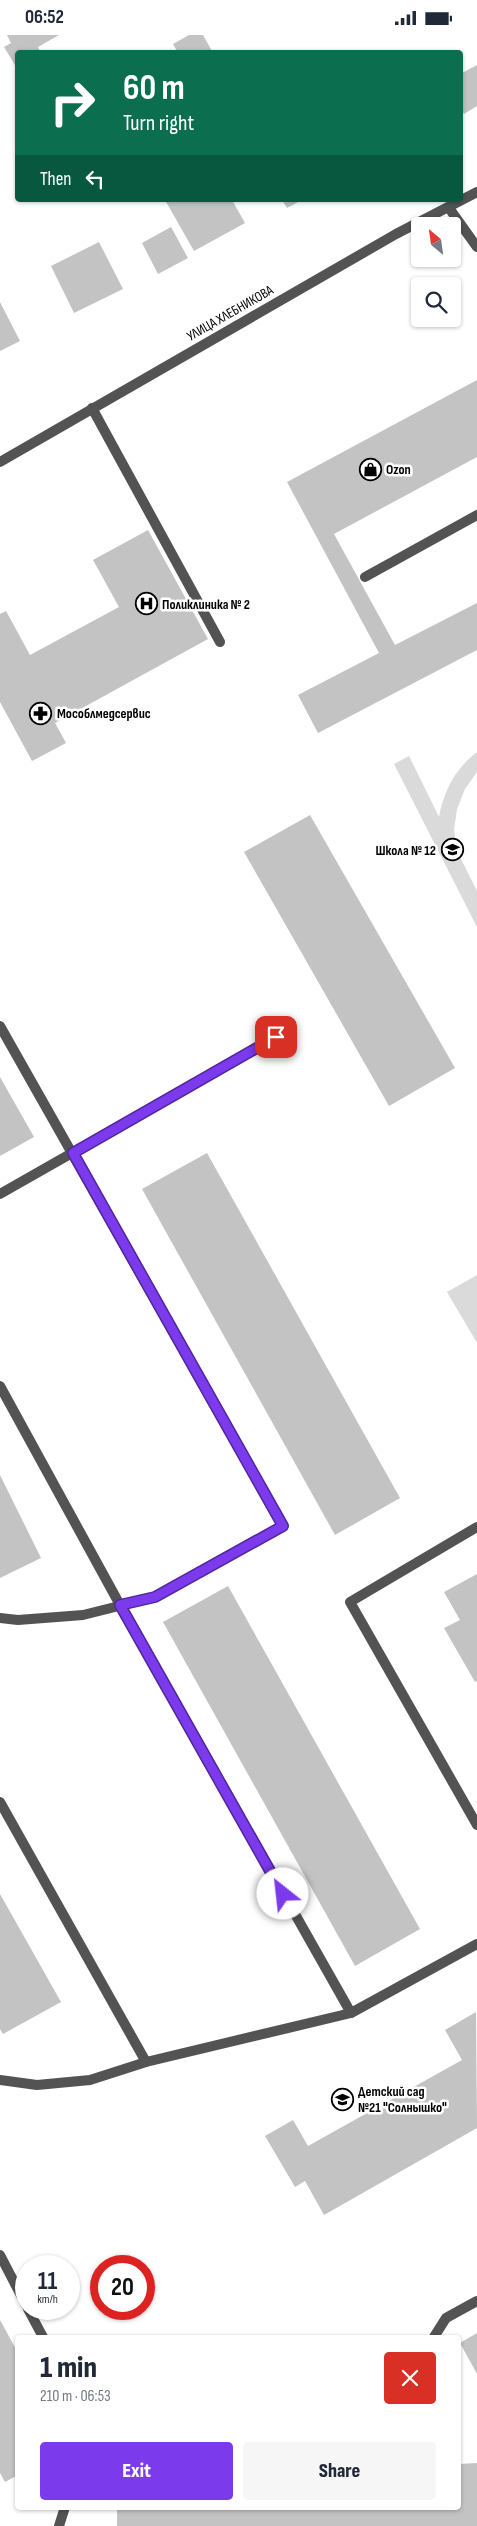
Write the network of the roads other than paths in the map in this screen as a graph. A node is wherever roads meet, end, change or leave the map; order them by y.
1 (477, 192) edge
2 (463, 200) edge
3 (460, 202) edge
4 (449, 208) junction
5 (477, 247) edge
6 (92, 408) junction
7 (0, 462) edge
8 (477, 515) edge
9 (365, 577) dead end
10 (220, 641) dead end
11 (0, 1026) edge
12 (276, 1037) dead end
13 (73, 1153) junction
14 (0, 1194) edge
15 (0, 1386) edge
16 (477, 1527) edge
17 (120, 1605) junction
18 (0, 1618) edge
19 (0, 1803) edge
20 (477, 1825) edge
21 (477, 1944) edge
22 (351, 2013) junction
23 (146, 2063) junction
24 (0, 2080) edge
25 (0, 2255) edge
26 (15, 2284) edge
27 (477, 2301) edge
28 (34, 2320) edge
29 (42, 2335) edge
30 (435, 2335) edge
31 (64, 2510) edge
32 (59, 2526) edge

1 - 2 street, УЛИЦА ХЛЕБНИКОВА
3 - 4 street, УЛИЦА ХЛЕБНИКОВА
4 - 5 street
4 - 6 street, УЛИЦА ХЛЕБНИКОВА
6 - 7 street, УЛИЦА ХЛЕБНИКОВА
6 - 10 street
8 - 9 street
11 - 13 street
12 - 13 street
13 - 14 street
13 - 17 street
15 - 17 street
16 - 20 street
17 - 18 street
17 - 22 street
19 - 23 street
21 - 22 street
22 - 23 street
23 - 24 street
25 - 26 street
27 - 30 street
28 - 29 street
31 - 32 street

